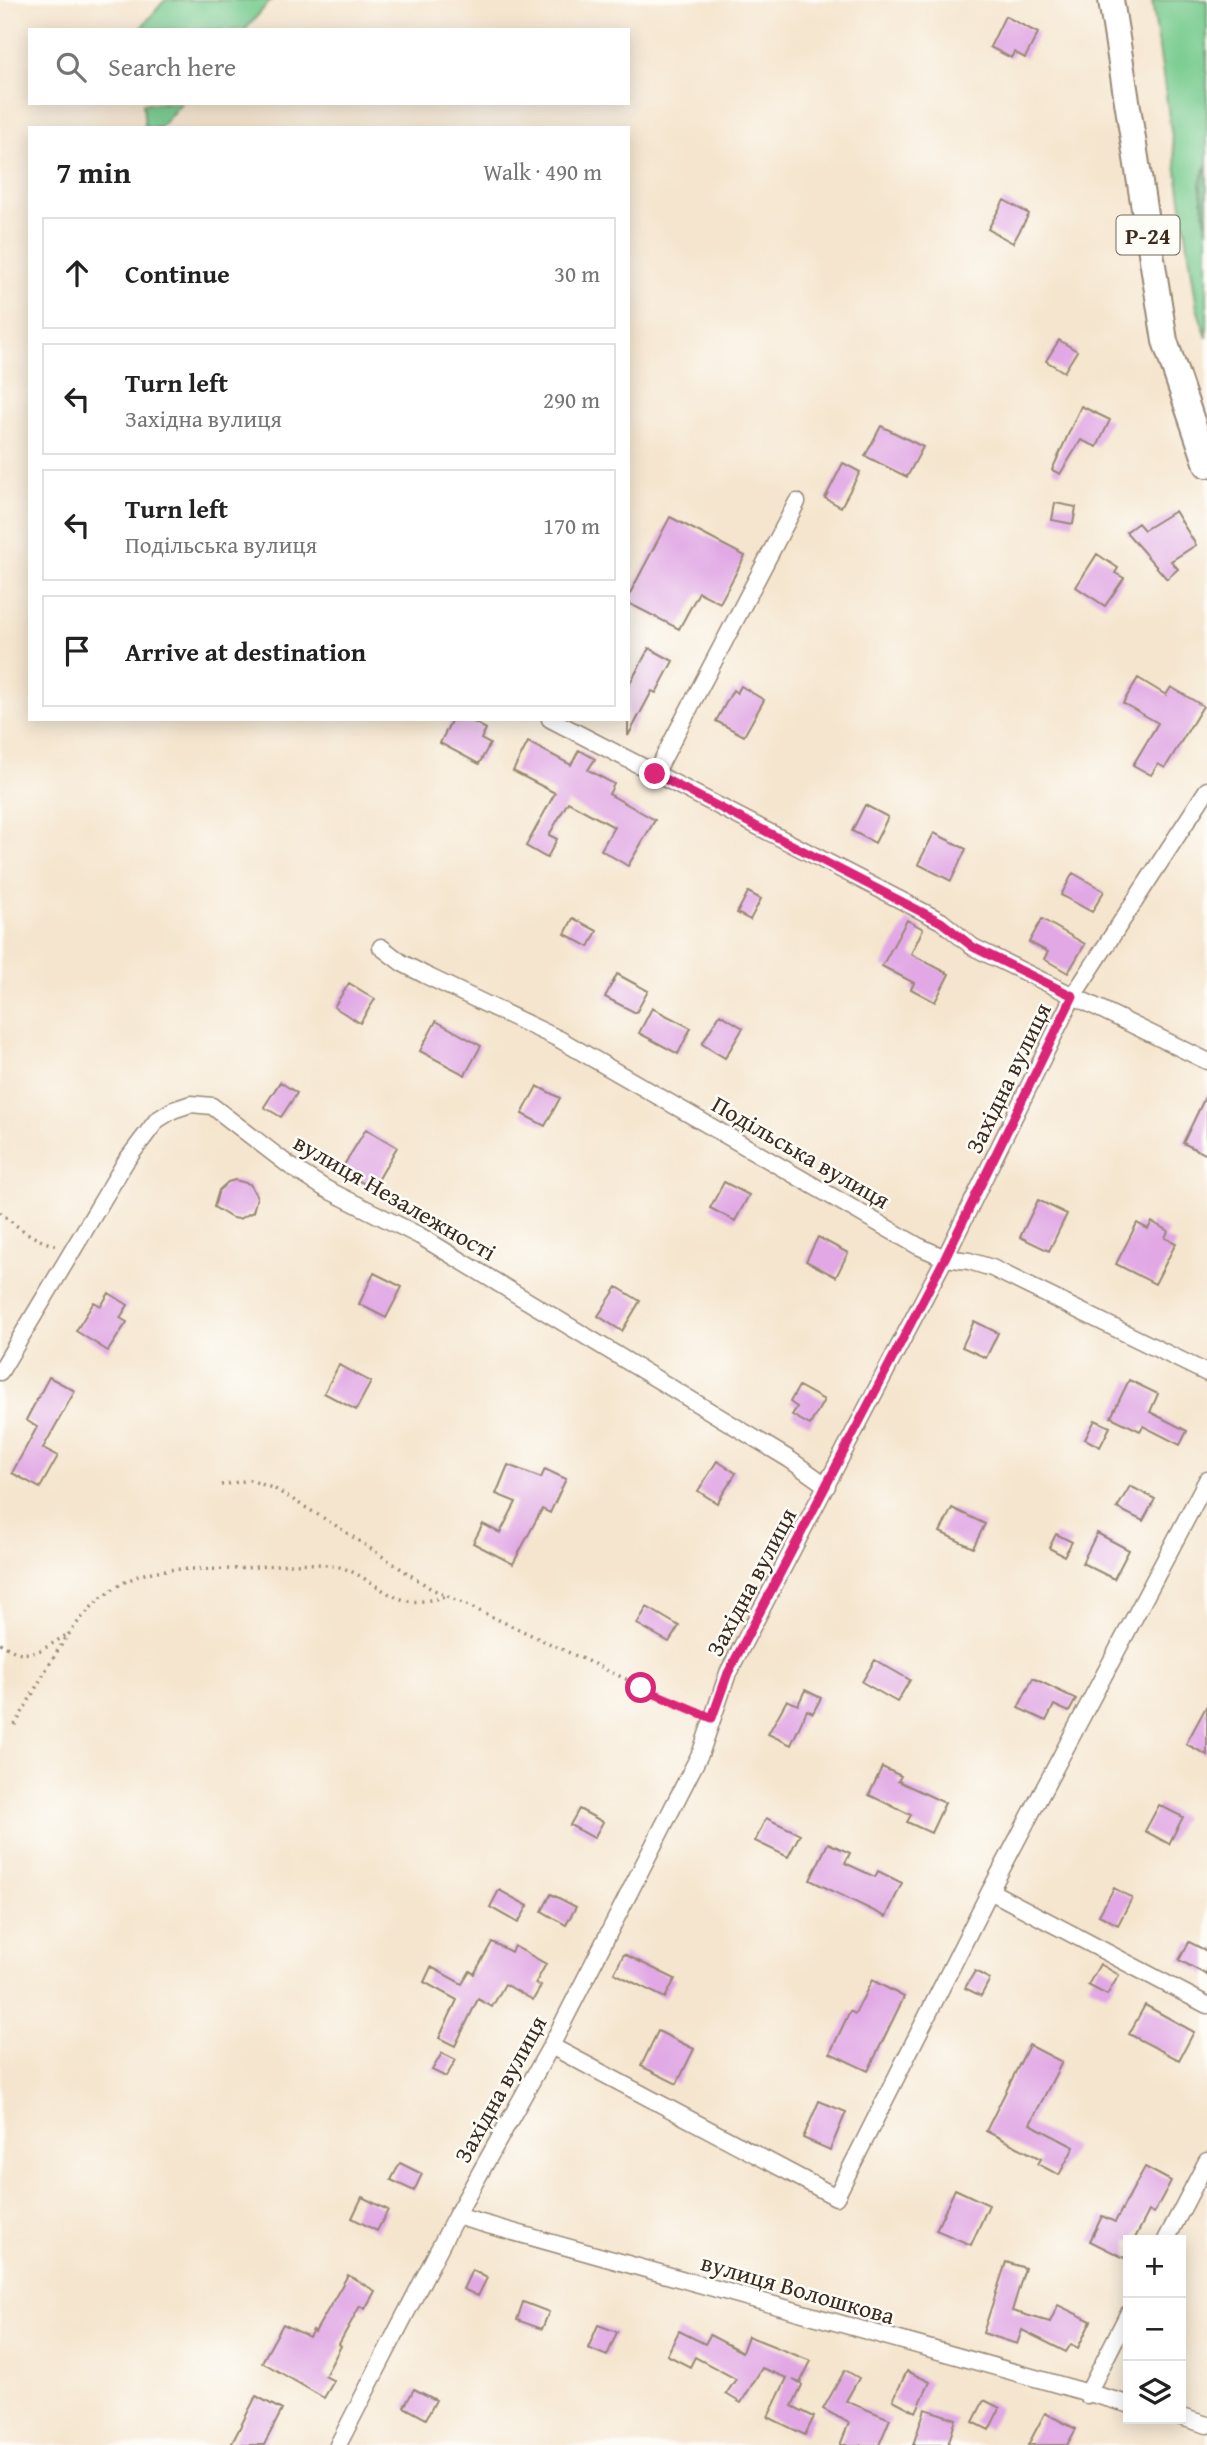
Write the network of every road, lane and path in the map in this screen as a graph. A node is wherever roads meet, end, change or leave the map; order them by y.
1 (1111, 0) edge
2 (1207, 465) edge
3 (797, 502) dead end
4 (554, 721) edge
5 (655, 774) junction
6 (1207, 790) edge
7 (381, 947) dead end
8 (1073, 996) junction
9 (1207, 1061) edge
10 (0, 1212) edge
11 (77, 1243) junction
12 (945, 1258) junction
13 (0, 1372) edge
14 (1207, 1373) edge
15 (1207, 1480) edge
16 (221, 1485) dead end
17 (827, 1486) junction
18 (450, 1596) junction
19 (72, 1632) junction
20 (0, 1643) edge
21 (712, 1718) junction
22 (15, 1725) dead end
23 (990, 1891) junction
24 (1207, 2005) edge
25 (551, 2046) junction
26 (1207, 2161) edge
27 (456, 2216) junction
28 (1169, 2235) edge
29 (1123, 2324) edge
30 (1087, 2395) junction
31 (1123, 2403) edge
32 (1186, 2418) edge
33 (1207, 2424) edge
34 (338, 2445) edge

1 - 2 main road, Р-24
3 - 5 street
4 - 5 street
5 - 8 street
6 - 8 street, Західна вулиця
7 - 12 street, Подільська вулиця
8 - 9 street
8 - 12 street, Західна вулиця
10 - 11 path
11 - 13 street, вулиця Незалежності
11 - 17 street, вулиця Незалежності
12 - 14 street, Подільська вулиця
12 - 17 street, Західна вулиця
15 - 23 street
16 - 18 path
17 - 21 street, Західна вулиця
18 - 19 path
18 - 21 path
19 - 20 path
19 - 22 path
21 - 25 street, Західна вулиця
23 - 24 street
23 - 25 street
25 - 27 street, Західна вулиця
26 - 28 street
27 - 30 street, вулиця Волошкова
27 - 34 street, Західна вулиця
29 - 30 street
30 - 31 street, вулиця Волошкова
32 - 33 street

